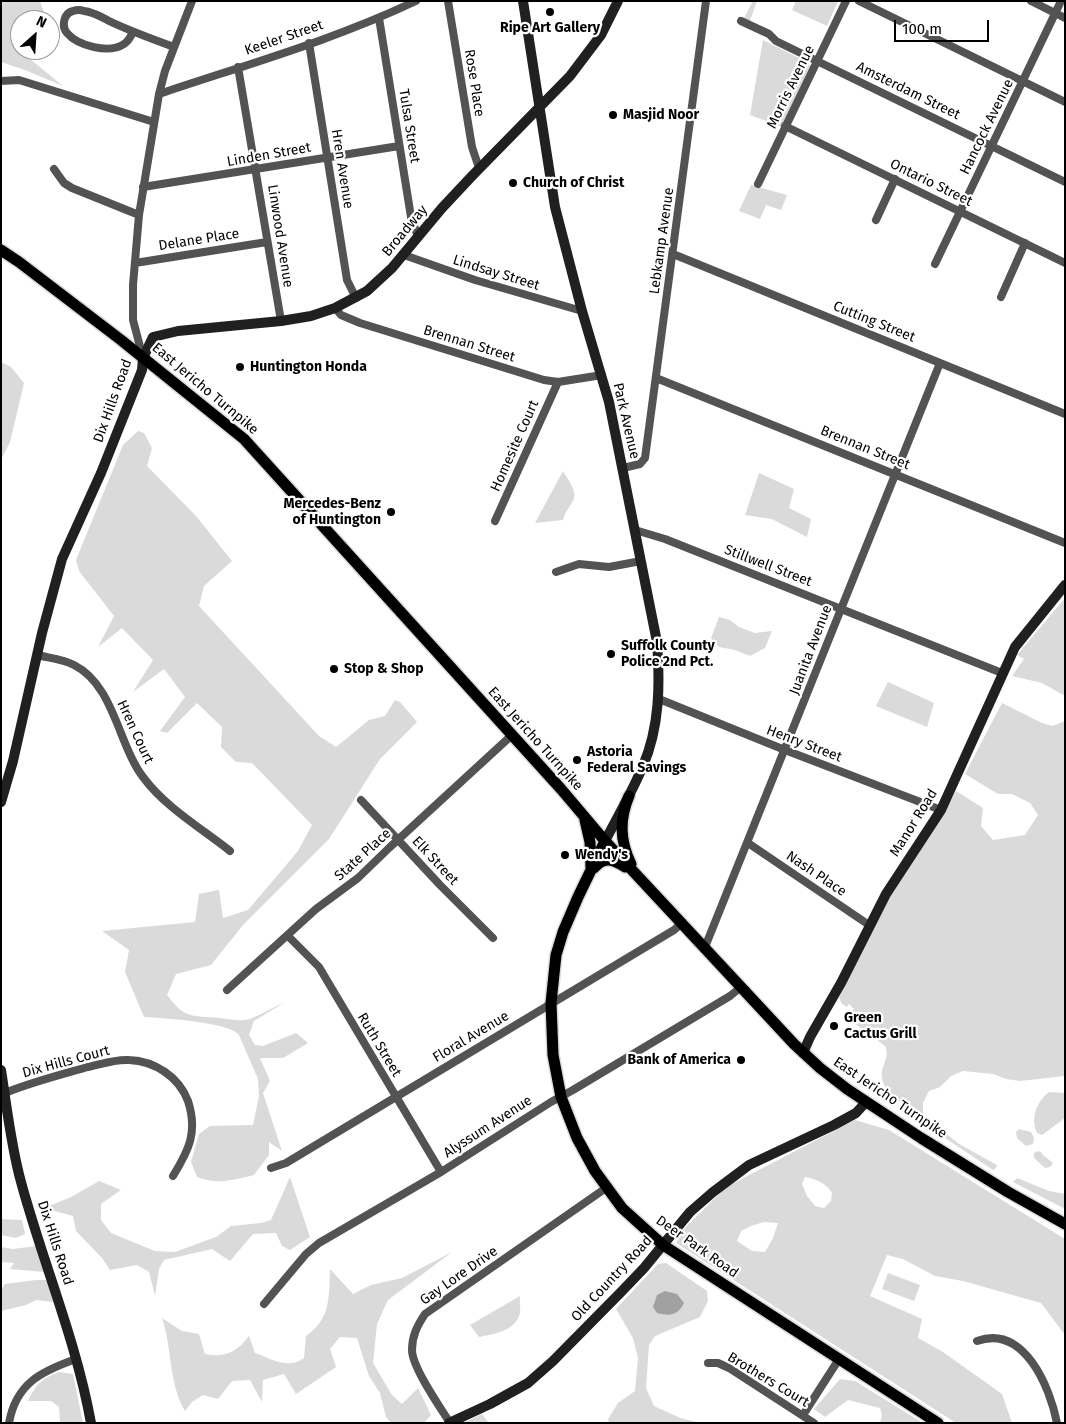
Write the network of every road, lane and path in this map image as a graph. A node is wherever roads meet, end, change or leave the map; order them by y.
1 (192, 1) edge
2 (416, 1) edge
3 (448, 1) edge
4 (523, 1) edge
5 (618, 1) edge
6 (706, 1) edge
7 (846, 1) edge
8 (859, 1) edge
9 (1031, 1) edge
10 (1061, 1) edge
11 (1055, 13) junction
12 (379, 18) junction
13 (1065, 18) edge
14 (741, 21) dead end
15 (133, 32) junction
16 (309, 43) junction
17 (174, 47) junction
18 (818, 61) junction
19 (238, 67) junction
20 (1, 81) edge
21 (1023, 81) junction
22 (159, 94) junction
23 (1065, 102) edge
24 (539, 108) junction
25 (154, 122) junction
26 (785, 126) junction
27 (399, 146) junction
28 (992, 146) junction
29 (328, 158) junction
30 (479, 168) junction
31 (54, 169) dead end
32 (256, 170) junction
33 (895, 180) junction
34 (1065, 182) edge
35 (758, 184) dead end
36 (143, 187) junction
37 (960, 211) junction
38 (139, 215) junction
39 (876, 220) dead end
40 (418, 237) junction
41 (267, 242) junction
42 (1025, 243) junction
43 (1, 250) edge
44 (673, 254) junction
45 (404, 255) junction
46 (135, 263) junction
47 (1065, 263) edge
48 (935, 264) dead end
49 (1000, 297) dead end
50 (356, 298) junction
51 (335, 308) junction
52 (582, 311) junction
53 (281, 321) junction
54 (143, 358) junction
55 (940, 363) junction
56 (602, 375) junction
57 (656, 378) junction
58 (558, 382) junction
59 (1065, 414) edge
60 (623, 468) junction
61 (896, 474) junction
62 (495, 521) dead end
63 (635, 530) junction
64 (1065, 543) edge
65 (641, 561) junction
66 (556, 572) dead end
67 (1065, 585) edge
68 (840, 608) junction
69 (37, 655) junction
70 (1002, 674) junction
71 (659, 699) junction
72 (512, 736) junction
73 (785, 750) junction
74 (629, 796) junction
75 (361, 800) dead end
76 (1, 802) edge
77 (941, 810) junction
78 (584, 816) junction
79 (398, 840) junction
80 (606, 841) junction
81 (748, 843) junction
82 (230, 851) dead end
83 (591, 871) junction
84 (637, 875) junction
85 (682, 923) junction
86 (869, 925) junction
87 (288, 936) junction
88 (493, 938) dead end
89 (705, 947) junction
90 (741, 988) junction
91 (227, 990) dead end
92 (551, 1003) junction
93 (803, 1053) junction
94 (1, 1070) edge
95 (5, 1093) junction
96 (396, 1097) junction
97 (561, 1097) junction
98 (866, 1102) junction
99 (271, 1168) dead end
100 (441, 1172) junction
101 (173, 1176) dead end
102 (606, 1188) junction
103 (1065, 1224) edge
104 (663, 1245) junction
105 (264, 1304) dead end
106 (977, 1341) dead end
107 (76, 1359) junction
108 (839, 1360) junction
109 (708, 1363) dead end
110 (803, 1415) junction
111 (9, 1423) edge
112 (91, 1423) edge
113 (449, 1423) edge
114 (814, 1423) edge
115 (938, 1423) edge
116 (1057, 1423) edge

1 - 17 street, Dix Hills Road
2 - 12 street, Keeler Street
3 - 30 street, Rose Place
4 - 24 main road, Park Avenue
5 - 24 main road, Broadway
6 - 44 street, Lebkamp Avenue
7 - 18 street, Morris Avenue
8 - 21 street
9 - 11 street
10 - 11 street, Hancock Avenue
11 - 13 street
11 - 21 street, Hancock Avenue
12 - 16 street, Keeler Street
12 - 27 street, Tulsa Street
14 - 18 street, Amsterdam Street
15 - 15 street
15 - 17 street
16 - 19 street, Keeler Street
16 - 29 street, Hren Avenue
17 - 22 street, Dix Hills Road
18 - 26 street, Morris Avenue
18 - 28 street, Amsterdam Street
19 - 22 street, Keeler Street
19 - 32 street, Linwood Avenue
20 - 25 street
21 - 23 street
21 - 28 street, Hancock Avenue
22 - 25 street, Dix Hills Road
24 - 30 main road, Broadway
24 - 52 main road, Park Avenue
25 - 36 street, Dix Hills Road
26 - 33 street, Ontario Street
26 - 35 street, Morris Avenue
27 - 29 street, Linden Street
27 - 40 street, Tulsa Street
28 - 34 street, Amsterdam Street
28 - 37 street, Hancock Avenue
29 - 32 street, Linden Street
29 - 50 street, Hren Avenue
30 - 40 main road, Broadway
31 - 38 street
32 - 36 street, Linden Street
32 - 41 street, Linwood Avenue
33 - 37 street, Ontario Street
33 - 39 street
36 - 38 street, Dix Hills Road
37 - 42 street, Ontario Street
37 - 48 street, Hancock Avenue
38 - 46 street, Dix Hills Road
40 - 45 main road, Broadway
41 - 46 street, Delane Place
41 - 53 street, Linwood Avenue
42 - 47 street, Ontario Street
42 - 49 street
43 - 54 main road, East Jericho Turnpike
44 - 55 street, Cutting Street
44 - 57 street, Lebkamp Avenue
45 - 50 main road, Broadway
45 - 52 street, Lindsay Street
46 - 54 street, Dix Hills Road
50 - 51 main road, Broadway
51 - 53 main road, Broadway
51 - 58 street, Brennan Street
52 - 56 main road, Park Avenue
53 - 54 main road, Broadway
54 - 69 main road, Dix Hills Road
54 - 72 main road, East Jericho Turnpike
55 - 59 street, Cutting Street
55 - 61 street, Juanita Avenue
56 - 58 street, Brennan Street
56 - 60 main road, Park Avenue
57 - 60 street, Lebkamp Avenue
57 - 61 street, Brennan Street
58 - 62 street, Homesite Court
60 - 63 main road, Park Avenue
61 - 64 street, Brennan Street
61 - 68 street, Juanita Avenue
63 - 65 main road, Park Avenue
63 - 68 street, Stillwell Street
65 - 66 street
65 - 71 main road, Park Avenue
67 - 70 main road, Manor Road
68 - 70 street, Stillwell Street
68 - 73 street, Juanita Avenue
69 - 76 main road, Dix Hills Road
69 - 82 street, Hren Court
70 - 77 main road, Manor Road
71 - 73 street, Henry Street
71 - 74 main road, Park Avenue
72 - 78 main road, East Jericho Turnpike
72 - 79 street, State Place
73 - 77 street, Henry Street
73 - 81 street, Juanita Avenue
74 - 80 main road, Park Avenue
74 - 84 main road
75 - 79 street, Elk Street
77 - 86 main road, Manor Road
78 - 80 main road, East Jericho Turnpike
78 - 83 main road
79 - 87 street, State Place
79 - 88 street, Elk Street
80 - 83 main road, Deer Park Road
80 - 84 main road, East Jericho Turnpike
81 - 86 street, Nash Place
81 - 89 street, Juanita Avenue
83 - 84 main road
83 - 92 main road, Deer Park Road
84 - 85 main road, East Jericho Turnpike
85 - 89 main road, East Jericho Turnpike
85 - 92 street, Floral Avenue
86 - 93 main road, Manor Road
87 - 91 street, State Place
87 - 96 street, Ruth Street
89 - 90 main road, East Jericho Turnpike
90 - 93 main road, East Jericho Turnpike
90 - 97 street, Alyssum Avenue
92 - 96 street, Floral Avenue
92 - 97 main road, Deer Park Road
93 - 98 main road, East Jericho Turnpike
94 - 95 main road, Dix Hills Road
95 - 101 street, Dix Hills Court
95 - 107 main road, Dix Hills Road
96 - 99 street, Floral Avenue
96 - 100 street, Ruth Street
97 - 100 street, Alyssum Avenue
97 - 102 main road, Deer Park Road
98 - 103 main road, East Jericho Turnpike
98 - 104 main road, Old Country Road
100 - 105 street, Alyssum Avenue
102 - 104 main road, Deer Park Road
102 - 113 street, Gay Lore Drive
104 - 108 main road, Deer Park Road
104 - 113 main road, Old Country Road
106 - 116 street
107 - 111 street
107 - 112 main road, Dix Hills Road
108 - 110 street
108 - 115 main road, Deer Park Road
109 - 110 street, Brothers Court
110 - 114 street, Brothers Court

